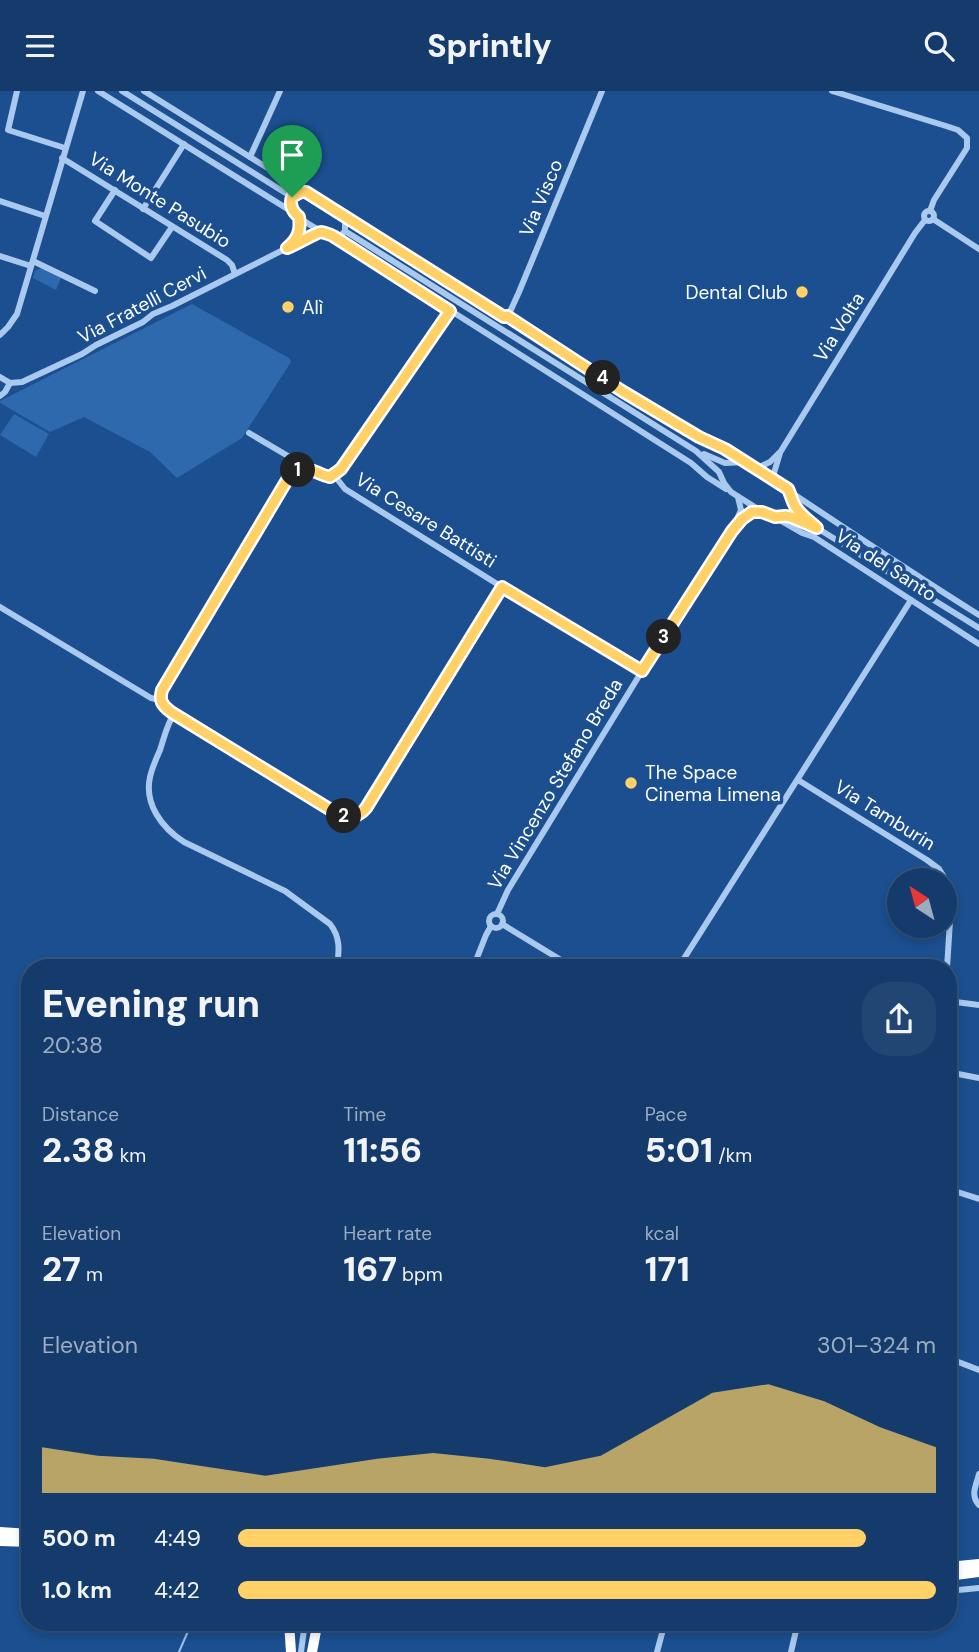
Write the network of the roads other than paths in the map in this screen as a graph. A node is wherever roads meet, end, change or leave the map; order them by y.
1 (17, 91) edge
2 (83, 91) edge
3 (98, 91) edge
4 (114, 91) edge
5 (122, 91) edge
6 (144, 91) edge
7 (280, 91) edge
8 (602, 91) edge
9 (832, 91) edge
10 (109, 98) junction
11 (162, 102) junction
12 (155, 111) junction
13 (184, 144) junction
14 (65, 148) junction
15 (250, 157) junction
16 (62, 158) junction
17 (115, 190) junction
18 (306, 192) junction
19 (292, 197) junction
20 (0, 201) edge
21 (143, 209) junction
22 (341, 214) junction
23 (297, 215) junction
24 (45, 216) junction
25 (929, 220) junction
26 (172, 227) junction
27 (345, 231) junction
28 (323, 232) junction
29 (333, 236) junction
30 (287, 248) junction
31 (979, 249) edge
32 (0, 256) edge
33 (386, 257) junction
34 (32, 263) junction
35 (380, 267) junction
36 (235, 274) junction
37 (95, 291) dead end
38 (450, 311) junction
39 (507, 316) junction
40 (0, 335) edge
41 (523, 343) junction
42 (516, 353) junction
43 (0, 377) edge
44 (10, 383) junction
45 (0, 396) edge
46 (249, 433) dead end
47 (696, 451) junction
48 (781, 451) junction
49 (744, 462) junction
50 (732, 464) junction
51 (300, 468) junction
52 (755, 469) junction
53 (334, 475) junction
54 (723, 479) junction
55 (777, 483) junction
56 (788, 489) junction
57 (731, 492) junction
58 (738, 497) junction
59 (793, 504) junction
60 (762, 512) junction
61 (785, 516) junction
62 (775, 517) junction
63 (817, 528) junction
64 (732, 531) junction
65 (906, 567) junction
66 (899, 578) junction
67 (502, 587) junction
68 (911, 600) junction
69 (0, 607) edge
70 (979, 615) edge
71 (979, 628) edge
72 (979, 643) edge
73 (642, 671) junction
74 (160, 700) junction
75 (174, 713) junction
76 (798, 780) junction
77 (498, 914) junction
78 (502, 924) junction
79 (491, 926) junction
80 (338, 959) edge
81 (477, 959) edge
82 (558, 959) edge
83 (684, 959) edge
84 (948, 959) edge
85 (957, 1003) edge
86 (979, 1006) edge
87 (957, 1074) edge
88 (979, 1078) edge
89 (957, 1192) edge
90 (979, 1199) edge
91 (957, 1361) edge
92 (979, 1370) edge
93 (979, 1474) edge
94 (979, 1505) edge
95 (21, 1535) edge
96 (1, 1538) edge
97 (21, 1541) edge
98 (979, 1564) edge
99 (957, 1566) edge
100 (979, 1572) edge
101 (957, 1575) edge
102 (979, 1588) edge
103 (957, 1590) edge
104 (293, 1631) edge
105 (304, 1631) edge
106 (316, 1631) edge
107 (663, 1631) edge
108 (796, 1631) edge
109 (302, 1651) edge
110 (657, 1652) edge
111 (791, 1652) edge

1 - 14 street
2 - 14 street
3 - 10 street
4 - 10 street
5 - 12 street
6 - 11 street
7 - 15 street
8 - 39 street, Via Visco
9 - 25 street, Via Volta
10 - 13 street
11 - 12 street
11 - 15 street
12 - 19 street
13 - 21 street
13 - 23 street
14 - 16 street
15 - 18 street
16 - 17 street, Via Monte Pasubio
16 - 24 street
17 - 21 street, Via Monte Pasubio
17 - 26 street
18 - 19 street
18 - 22 street
19 - 23 street
20 - 24 street
21 - 26 street, Via Monte Pasubio
22 - 27 street
22 - 39 street
23 - 28 street
23 - 30 street
24 - 34 street
25 - 31 street
25 - 48 street, Via Volta
26 - 36 street, Via Monte Pasubio
27 - 29 street
27 - 33 street
28 - 29 street
28 - 30 street, Via Fratelli Cervi
29 - 35 street
30 - 36 street, Via Fratelli Cervi
32 - 34 street
33 - 35 street
33 - 41 street
34 - 37 street
34 - 40 street
35 - 38 street
36 - 44 street, Via Fratelli Cervi
38 - 42 street
38 - 53 street
39 - 49 street, Via del Santo
41 - 42 street
41 - 47 street
42 - 57 street
43 - 44 street
44 - 45 street
46 - 51 street, Via Cesare Battisti
47 - 50 street
47 - 54 street, Via del Santo
48 - 52 street
48 - 55 street
49 - 50 street
49 - 52 street, Via del Santo
50 - 54 street
51 - 53 street, Via Cesare Battisti
51 - 74 street
52 - 55 street, Via del Santo
53 - 67 street, Via Cesare Battisti
54 - 57 street, Via del Santo
55 - 56 street, Via del Santo
56 - 59 street, Via del Santo
56 - 65 street, Via del Santo
57 - 58 street, Via del Santo
58 - 60 street, Via del Santo
58 - 64 street, Via Vincenzo Stefano Breda
59 - 61 street
59 - 63 street, Via del Santo
60 - 62 street, Via del Santo
60 - 64 street, Via Vincenzo Stefano Breda
61 - 62 street, Via del Santo
61 - 63 street, Via del Santo
62 - 68 street, Via del Santo
63 - 66 street
64 - 73 street, Via Vincenzo Stefano Breda
65 - 66 street
65 - 70 street, Via del Santo
66 - 71 street
67 - 73 street
67 - 75 street, Via Cesare Battisti
68 - 72 street, Via del Santo
68 - 76 street
69 - 74 street, Via Cesare Battisti
73 - 77 street, Via Vincenzo Stefano Breda
74 - 75 street, Via Cesare Battisti
75 - 80 street
76 - 83 street
76 - 84 street, Via Tamburin
77 - 78 street, Via Vincenzo Stefano Breda
77 - 79 street, Via Vincenzo Stefano Breda
78 - 79 street
78 - 82 street
79 - 81 street, Via Vincenzo Stefano Breda
85 - 86 street
87 - 88 street
89 - 90 street
91 - 92 street
93 - 94 street
95 - 96 highway
96 - 97 highway
98 - 99 highway
100 - 101 highway
102 - 103 street
104 - 109 highway
105 - 109 street
106 - 109 highway
107 - 110 street
108 - 111 street

